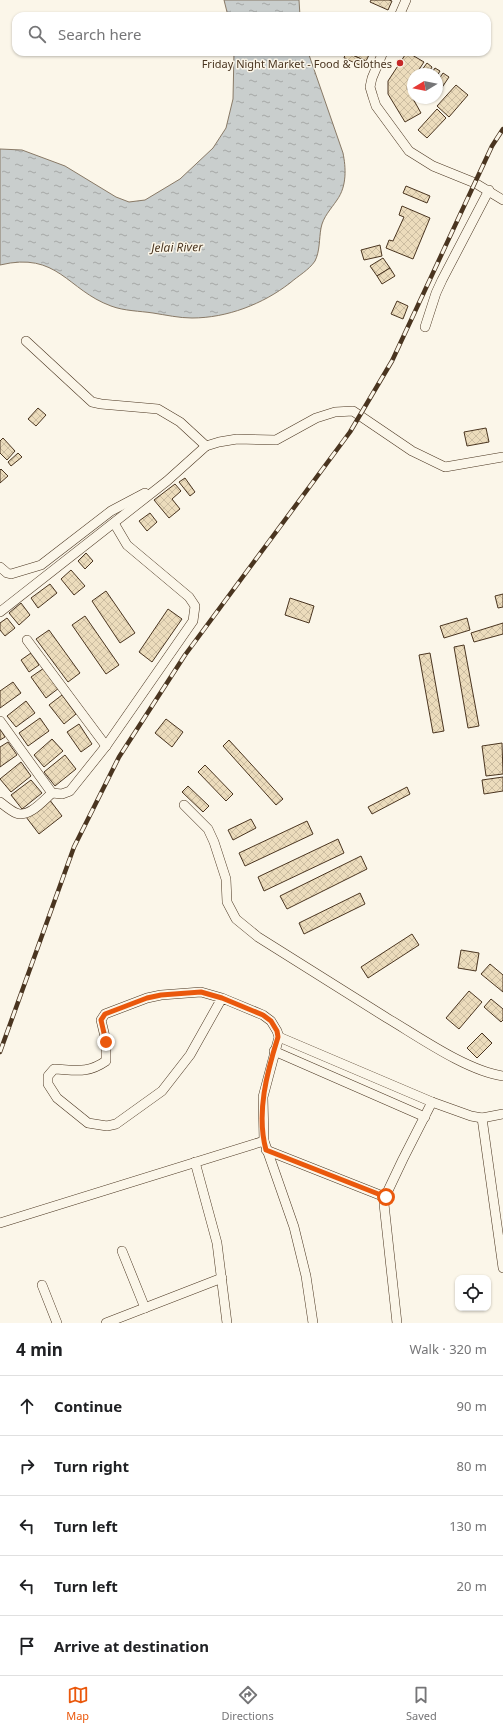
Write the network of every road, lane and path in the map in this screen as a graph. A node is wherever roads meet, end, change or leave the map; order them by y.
1 (406, 0) edge
2 (401, 12) edge
3 (381, 56) edge
4 (489, 190) junction
5 (503, 200) edge
6 (425, 327) dead end
7 (26, 341) dead end
8 (206, 446) junction
9 (503, 457) edge
10 (167, 481) junction
11 (114, 523) junction
12 (0, 566) edge
13 (0, 612) edge
14 (27, 640) dead end
15 (0, 722) edge
16 (106, 746) junction
17 (52, 794) junction
18 (0, 802) edge
19 (184, 805) dead end
20 (222, 998) junction
21 (278, 1037) junction
22 (274, 1051) junction
23 (503, 1076) edge
24 (432, 1102) junction
25 (503, 1114) edge
26 (424, 1117) junction
27 (482, 1118) junction
28 (264, 1141) junction
29 (266, 1150) junction
30 (195, 1162) junction
31 (386, 1197) junction
32 (0, 1223) edge
33 (122, 1251) dead end
34 (503, 1268) edge
35 (222, 1278) junction
36 (42, 1285) dead end
37 (145, 1308) junction
38 (57, 1323) edge
39 (106, 1323) edge
40 (227, 1323) edge
41 (313, 1323) edge
42 (397, 1323) edge

1 - 2 street
3 - 4 street
4 - 5 street
4 - 6 street
7 - 8 street
8 - 9 street
8 - 10 street
10 - 11 street
10 - 12 street
11 - 13 street
11 - 16 street
14 - 16 street
15 - 17 street
16 - 17 street
17 - 18 street
19 - 23 street
20 - 20 street
20 - 21 street
21 - 22 street
21 - 24 street
22 - 26 street
22 - 28 street
24 - 26 street
24 - 27 street
25 - 27 street
26 - 31 street
27 - 34 street
28 - 29 street
28 - 30 street
29 - 31 street
29 - 41 street
30 - 32 street
30 - 35 street
31 - 42 street
33 - 37 street
35 - 37 street
35 - 40 street
36 - 38 street
37 - 39 street

